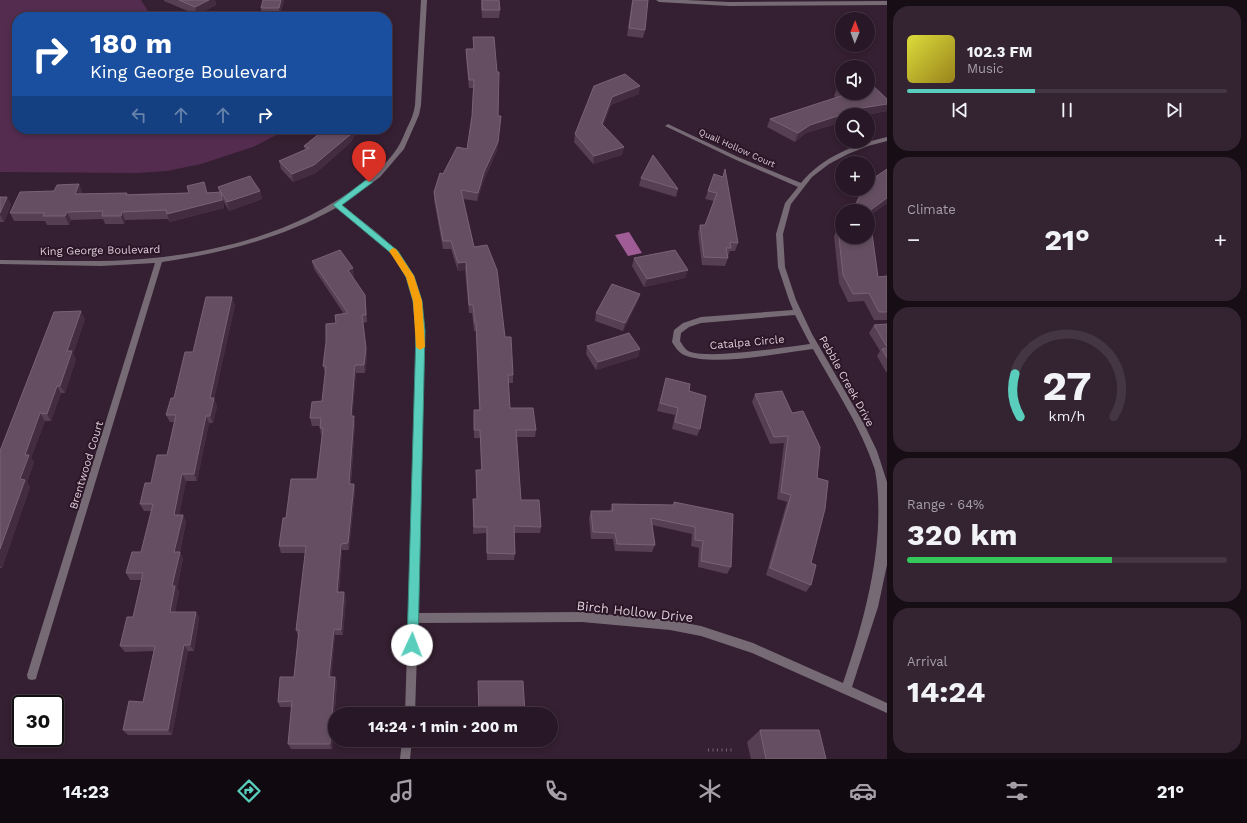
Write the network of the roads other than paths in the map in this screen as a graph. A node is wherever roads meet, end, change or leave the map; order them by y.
1 (424, 0) edge
2 (659, 0) edge
3 (887, 4) edge
4 (668, 126) dead end
5 (887, 139) edge
6 (800, 185) junction
7 (337, 205) junction
8 (159, 260) junction
9 (0, 262) edge
10 (796, 312) junction
11 (815, 346) junction
12 (413, 618) junction
13 (32, 675) dead end
14 (846, 690) junction
15 (410, 707) edge
16 (887, 708) edge
17 (406, 747) edge
18 (405, 759) edge

1 - 7 street, King George Boulevard
2 - 3 street
4 - 6 street, Quail Hollow Court
5 - 6 street, Pebble Creek Drive
6 - 10 street, Pebble Creek Drive
7 - 8 street, King George Boulevard
7 - 12 street
8 - 9 street, King George Boulevard
8 - 13 street, Brentwood Court
10 - 11 street, Pebble Creek Drive
10 - 11 street, Catalpa Circle
11 - 14 street, Pebble Creek Drive
12 - 14 street, Birch Hollow Drive
12 - 15 street
14 - 16 street, Birch Hollow Drive
17 - 18 street

